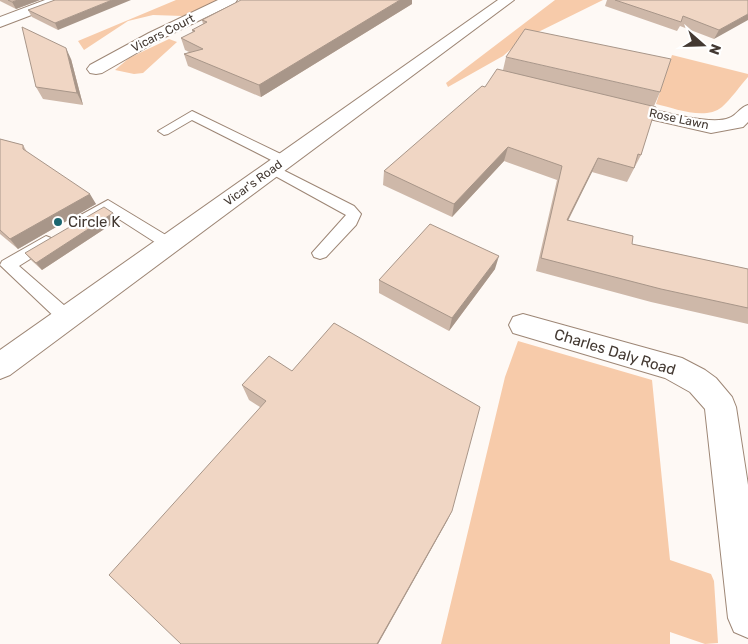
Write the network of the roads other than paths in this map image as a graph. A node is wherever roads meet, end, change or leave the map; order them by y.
1 (58, 0) edge
2 (230, 0) edge
3 (507, 0) edge
4 (0, 22) edge
5 (96, 69) dead end
6 (604, 103) edge
7 (748, 111) edge
8 (164, 131) dead end
9 (279, 165) junction
10 (75, 225) edge
11 (58, 235) edge
12 (170, 244) junction
13 (320, 252) dead end
14 (67, 318) junction
15 (524, 325) dead end
16 (0, 366) edge
17 (748, 618) edge

1 - 4 street
2 - 5 street, Vicars Court
3 - 9 street, Vicar's Road
6 - 7 street, Rose Lawn
8 - 9 lane
9 - 12 street, Vicar's Road
9 - 13 lane
10 - 12 lane
11 - 14 lane
12 - 14 street, Vicar's Road
14 - 16 street, Vicar's Road
15 - 17 street, Charles Daly Road

